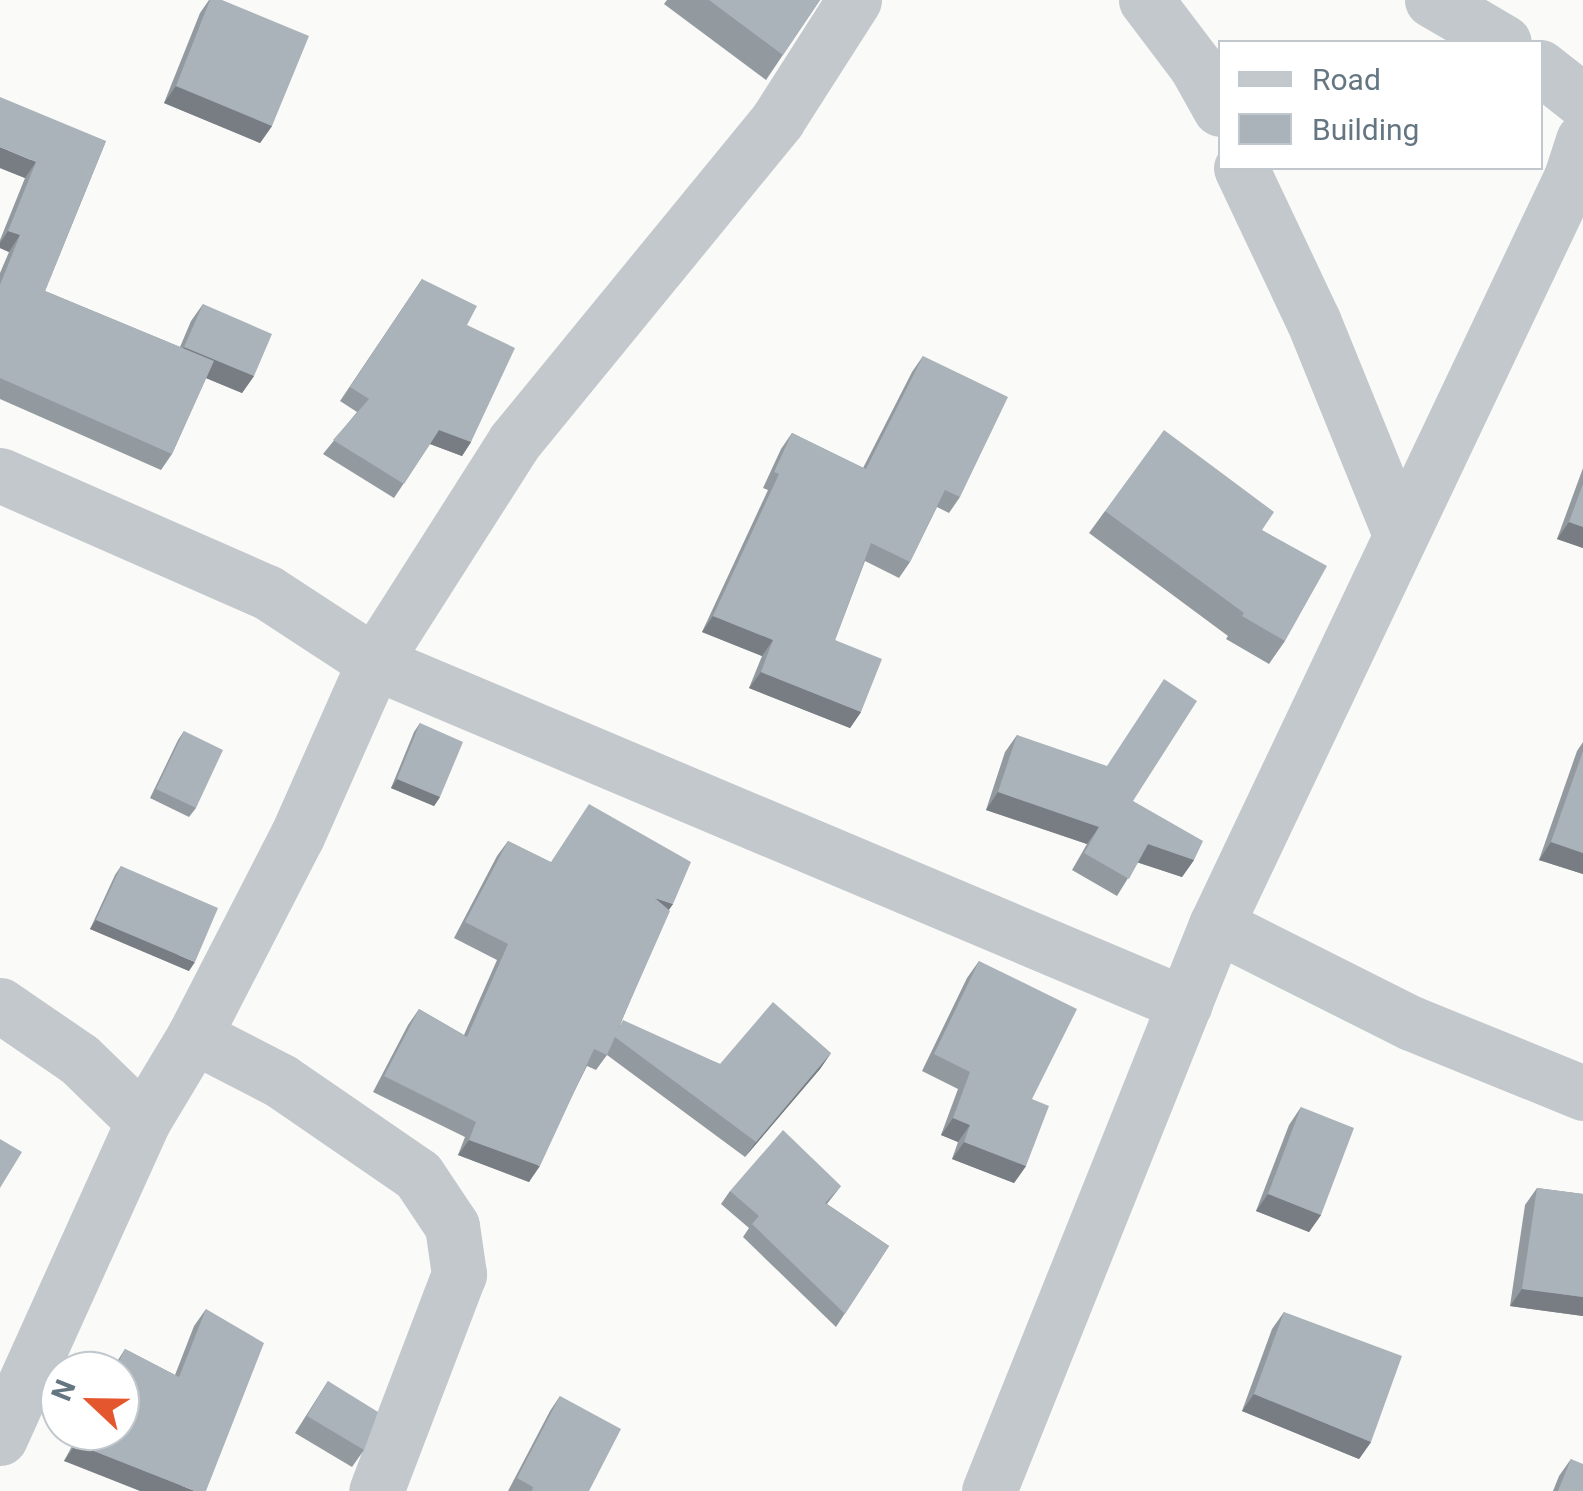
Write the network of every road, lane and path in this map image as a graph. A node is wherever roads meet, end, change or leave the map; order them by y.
1 (854, 0) edge
2 (1146, 0) edge
3 (1432, 0) edge
4 (1501, 40) edge
5 (1543, 69) edge
6 (1583, 101) edge
7 (1218, 106) edge
8 (1579, 166) edge
9 (1243, 170) edge
10 (0, 474) edge
11 (1400, 534) junction
12 (374, 662) junction
13 (1216, 926) junction
14 (1185, 1004) junction
15 (0, 1005) edge
16 (194, 1036) junction
17 (1583, 1093) edge
18 (143, 1120) junction
19 (0, 1438) edge
20 (376, 1491) edge
21 (989, 1491) edge

1 - 12 street
2 - 7 street
3 - 4 street
5 - 6 street
8 - 11 street
9 - 11 street
10 - 12 street
11 - 13 street
12 - 14 street
12 - 16 street
13 - 14 street
13 - 17 street
14 - 21 street
15 - 18 street
16 - 18 street
16 - 20 street
18 - 19 street

